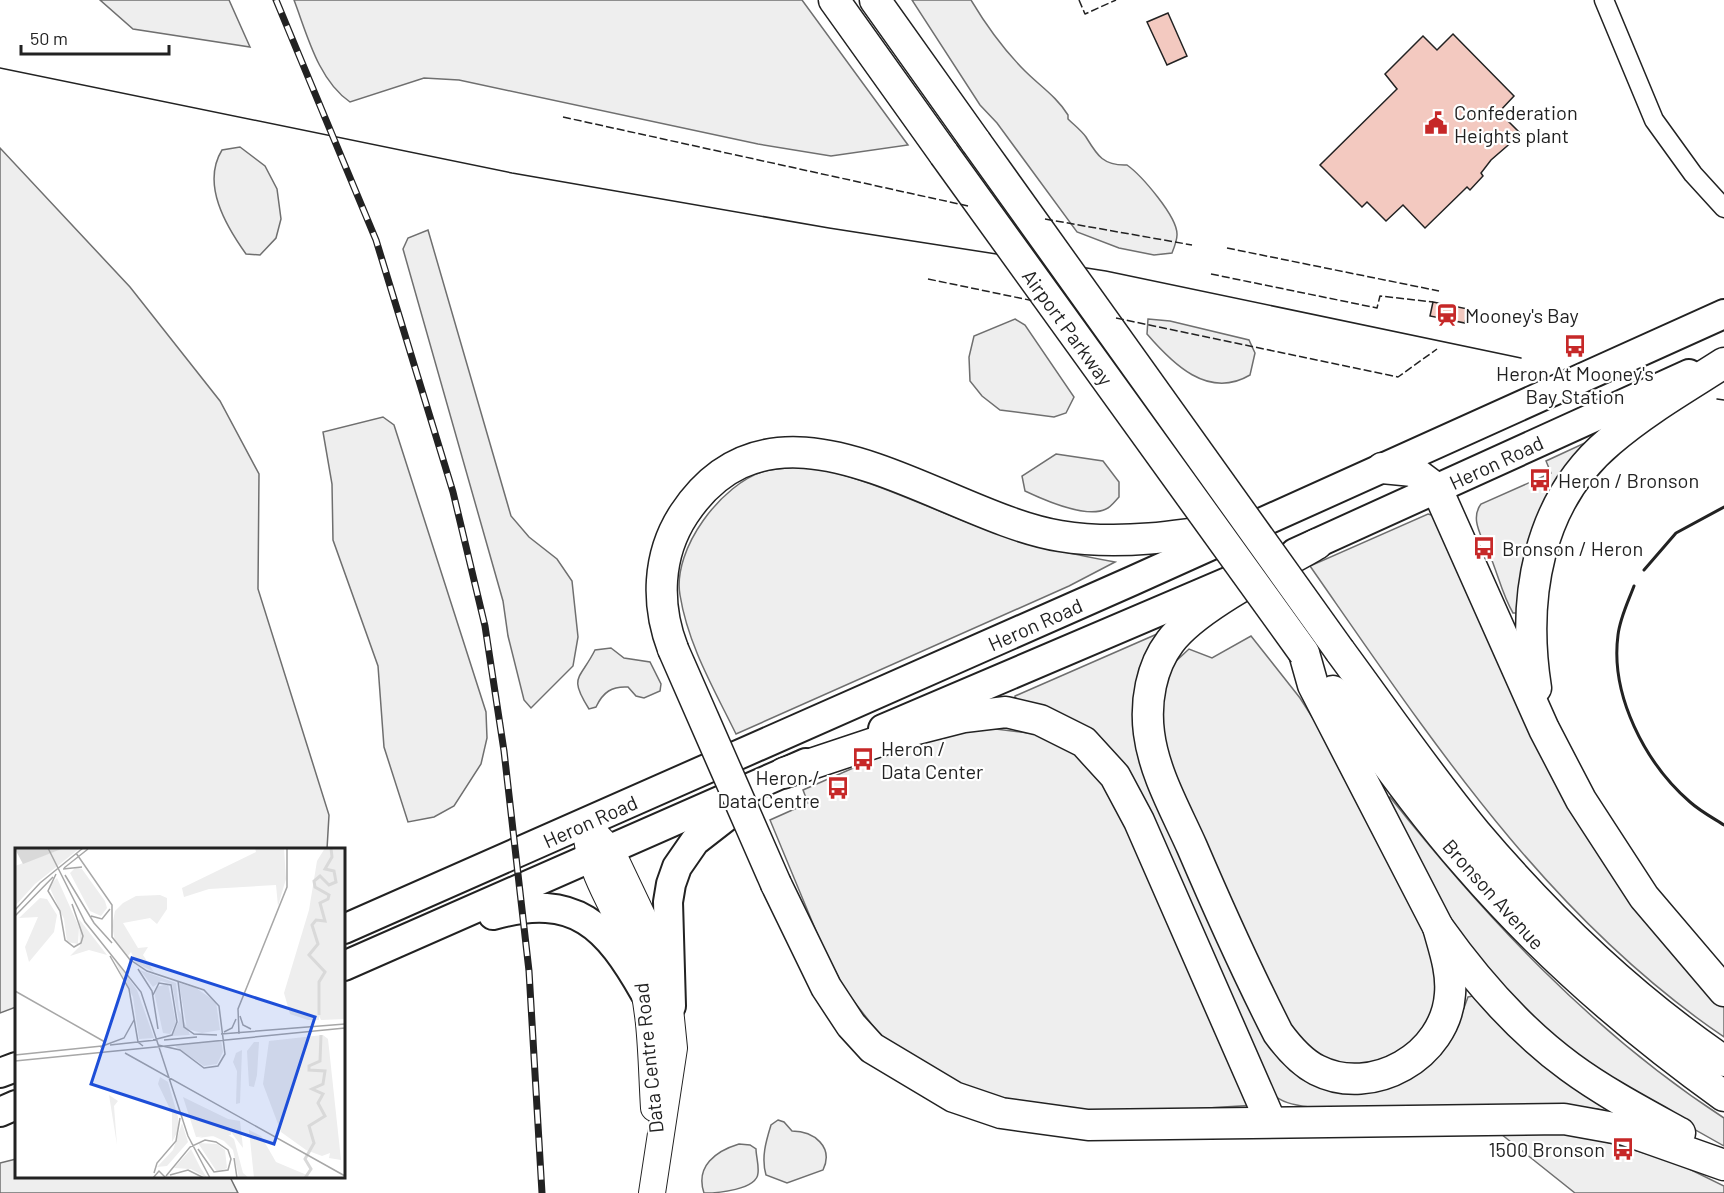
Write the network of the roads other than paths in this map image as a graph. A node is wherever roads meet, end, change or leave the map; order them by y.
1 (834, 0) edge
2 (875, 0) edge
3 (897, 0) edge
4 (1604, 0) edge
5 (949, 104) junction
6 (1724, 208) edge
7 (1724, 314) edge
8 (1724, 358) edge
9 (1724, 363) edge
10 (1382, 468) junction
11 (1437, 489) junction
12 (1258, 523) junction
13 (1317, 544) junction
14 (1340, 651) joint
15 (1304, 653) junction
16 (1544, 729) junction
17 (784, 773) junction
18 (585, 824) junction
19 (600, 855) junction
20 (1438, 927) junction
21 (345, 929) edge
22 (413, 937) junction
23 (345, 966) edge
24 (1724, 992) edge
25 (645, 993) junction
26 (671, 1006) junction
27 (1724, 1060) edge
28 (15, 1066) edge
29 (0, 1073) edge
30 (1724, 1096) edge
31 (15, 1105) edge
32 (0, 1112) edge
33 (1270, 1120) junction
34 (657, 1153) junction
35 (1724, 1160) edge
36 (1724, 1165) edge
37 (652, 1193) edge

1 - 15 highway, Airport Parkway, bridge
2 - 5 highway, Airport Parkway
3 - 5 highway
4 - 6 street
5 - 14 highway, Airport Parkway, bridge
7 - 10 main road, Heron Road
8 - 11 main road, Heron Road
9 - 16 highway
10 - 11 highway
10 - 12 main road, Heron Road
11 - 13 main road, Heron Road
11 - 16 highway
12 - 18 main road, Heron Road
12 - 33 highway, bridge
13 - 17 main road, Heron Road
13 - 20 highway
14 - 27 highway, Bronson Avenue
15 - 20 highway
15 - 30 highway, Bronson Avenue
16 - 24 highway
17 - 19 main road, Heron Road
17 - 26 main road
17 - 33 highway
18 - 19 main road, Data Centre Road
18 - 21 main road, Heron Road
19 - 22 main road, Heron Road
19 - 25 main road, Data Centre Road
19 - 26 main road, Data Centre Road
20 - 35 highway
22 - 23 main road, Heron Road
22 - 25 main road
25 - 34 main road, Data Centre Road
26 - 34 main road, Data Centre Road
28 - 29 main road
31 - 32 main road
33 - 36 highway
34 - 37 main road, Data Centre Road

